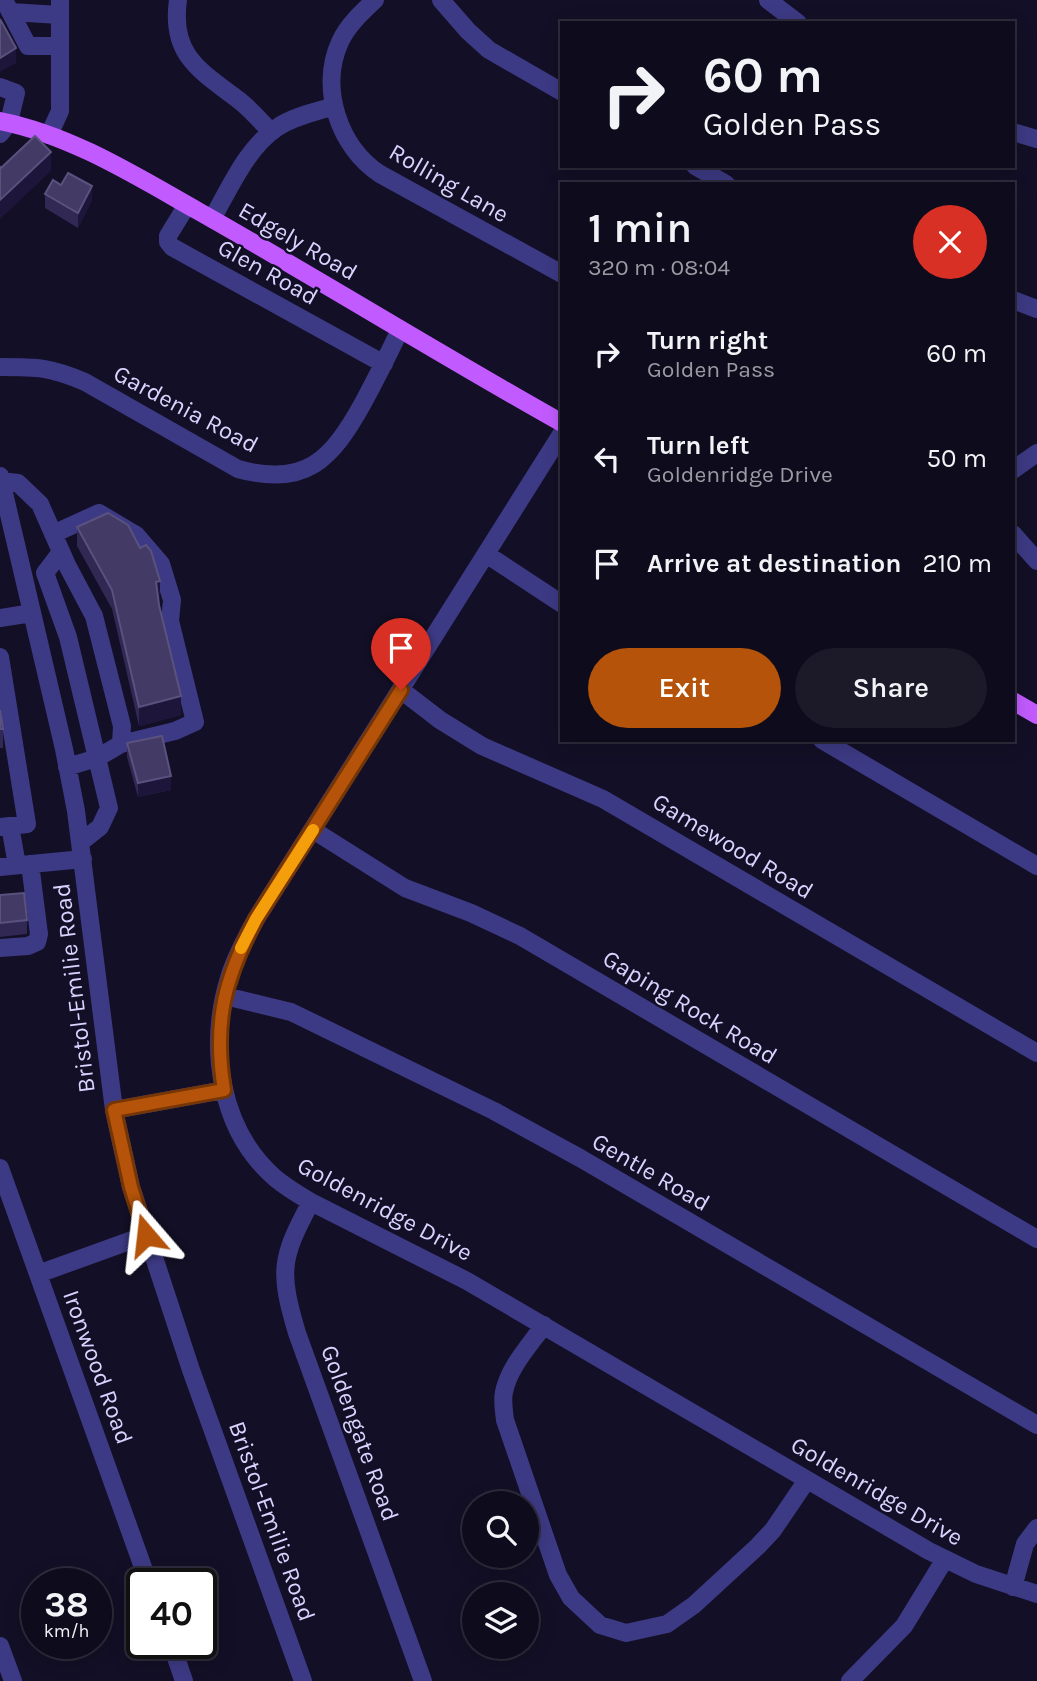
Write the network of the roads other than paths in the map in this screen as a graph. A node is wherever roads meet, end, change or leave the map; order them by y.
1 (178, 0) edge
2 (375, 0) edge
3 (441, 0) edge
4 (768, 0) edge
5 (7, 6) edge
6 (60, 7) edge
7 (795, 21) edge
8 (60, 46) junction
9 (0, 87) edge
10 (560, 91) edge
11 (334, 106) junction
12 (3, 126) edge
13 (271, 132) junction
14 (1015, 133) edge
15 (50, 135) junction
16 (1037, 139) edge
17 (698, 168) edge
18 (723, 182) edge
19 (187, 205) junction
20 (212, 219) junction
21 (560, 273) edge
22 (1015, 301) edge
23 (1037, 309) edge
24 (400, 330) junction
25 (384, 364) junction
26 (0, 367) edge
27 (560, 422) edge
28 (560, 436) edge
29 (1037, 453) edge
30 (1015, 469) edge
31 (1, 479) edge
32 (53, 534) junction
33 (1015, 536) edge
34 (61, 552) junction
35 (486, 554) junction
36 (1037, 561) edge
37 (560, 603) edge
38 (32, 613) junction
39 (0, 618) edge
40 (0, 657) edge
41 (401, 690) junction
42 (1015, 702) edge
43 (85, 704) junction
44 (55, 711) junction
45 (1037, 715) edge
46 (825, 742) edge
47 (121, 744) junction
48 (97, 758) junction
49 (67, 767) junction
50 (106, 790) junction
51 (74, 799) junction
52 (5, 826) edge
53 (313, 830) junction
54 (82, 850) junction
55 (16, 865) edge
56 (1037, 866) edge
57 (0, 948) edge
58 (225, 996) junction
59 (1037, 1053) edge
60 (224, 1090) junction
61 (114, 1110) junction
62 (0, 1168) edge
63 (311, 1202) junction
64 (146, 1235) junction
65 (1037, 1239) edge
66 (38, 1274) junction
67 (544, 1325) junction
68 (1037, 1425) edge
69 (807, 1480) junction
70 (1037, 1528) edge
71 (945, 1559) junction
72 (143, 1568) edge
73 (1013, 1587) junction
74 (1037, 1594) edge
75 (0, 1646) edge
76 (176, 1659) edge
77 (13, 1681) edge
78 (184, 1681) edge
79 (303, 1681) edge
80 (423, 1681) edge
81 (850, 1681) edge

1 - 13 street
2 - 11 street, Rolling Lane
3 - 10 street
4 - 7 street
5 - 6 street
5 - 8 street
6 - 8 street
8 - 15 street
9 - 12 street
11 - 13 street
11 - 21 street, Rolling Lane
12 - 15 main road, Edgely Road
13 - 20 street
14 - 16 street
15 - 19 main road, Edgely Road
17 - 18 street
19 - 20 main road, Edgely Road
19 - 25 street, Glen Road
20 - 24 main road, Edgely Road
22 - 23 street
24 - 25 street, Gardenia Road
24 - 27 main road, Edgely Road
25 - 26 street, Gardenia Road
28 - 35 street, Goldenridge Drive
29 - 30 street
31 - 32 street
31 - 38 street, Bristol-Emilie Road
32 - 34 street
32 - 47 street
33 - 36 street
34 - 43 street
34 - 47 street
35 - 37 street
35 - 41 street, Goldenridge Drive
38 - 39 street
38 - 44 street, Bristol-Emilie Road
40 - 52 street
41 - 53 street, Goldenridge Drive
41 - 59 street, Gamewood Road
42 - 45 main road
43 - 44 street
43 - 48 street
44 - 49 street, Bristol-Emilie Road
46 - 56 street
47 - 48 street
48 - 49 street
48 - 50 street
49 - 51 street, Bristol-Emilie Road
50 - 51 street
50 - 54 street
51 - 54 street, Bristol-Emilie Road
52 - 55 street
53 - 58 street, Goldenridge Drive
53 - 65 street, Gaping Rock Road
54 - 55 street
54 - 61 street, Bristol-Emilie Road
55 - 57 street
58 - 60 street, Goldenridge Drive
58 - 68 street, Gentle Road
60 - 61 street
60 - 63 street, Goldenridge Drive
61 - 64 street, Bristol-Emilie Road
62 - 66 street, Ironwood Road
63 - 67 street, Goldenridge Drive
63 - 80 street, Goldengate Road
64 - 66 street
64 - 79 street, Bristol-Emilie Road
66 - 72 street, Ironwood Road
67 - 69 street, Goldenridge Drive
67 - 69 street
69 - 71 street, Goldenridge Drive
70 - 73 street
71 - 73 street, Goldenridge Drive
71 - 81 street
73 - 74 street, Goldenridge Drive
75 - 77 street
76 - 78 street

